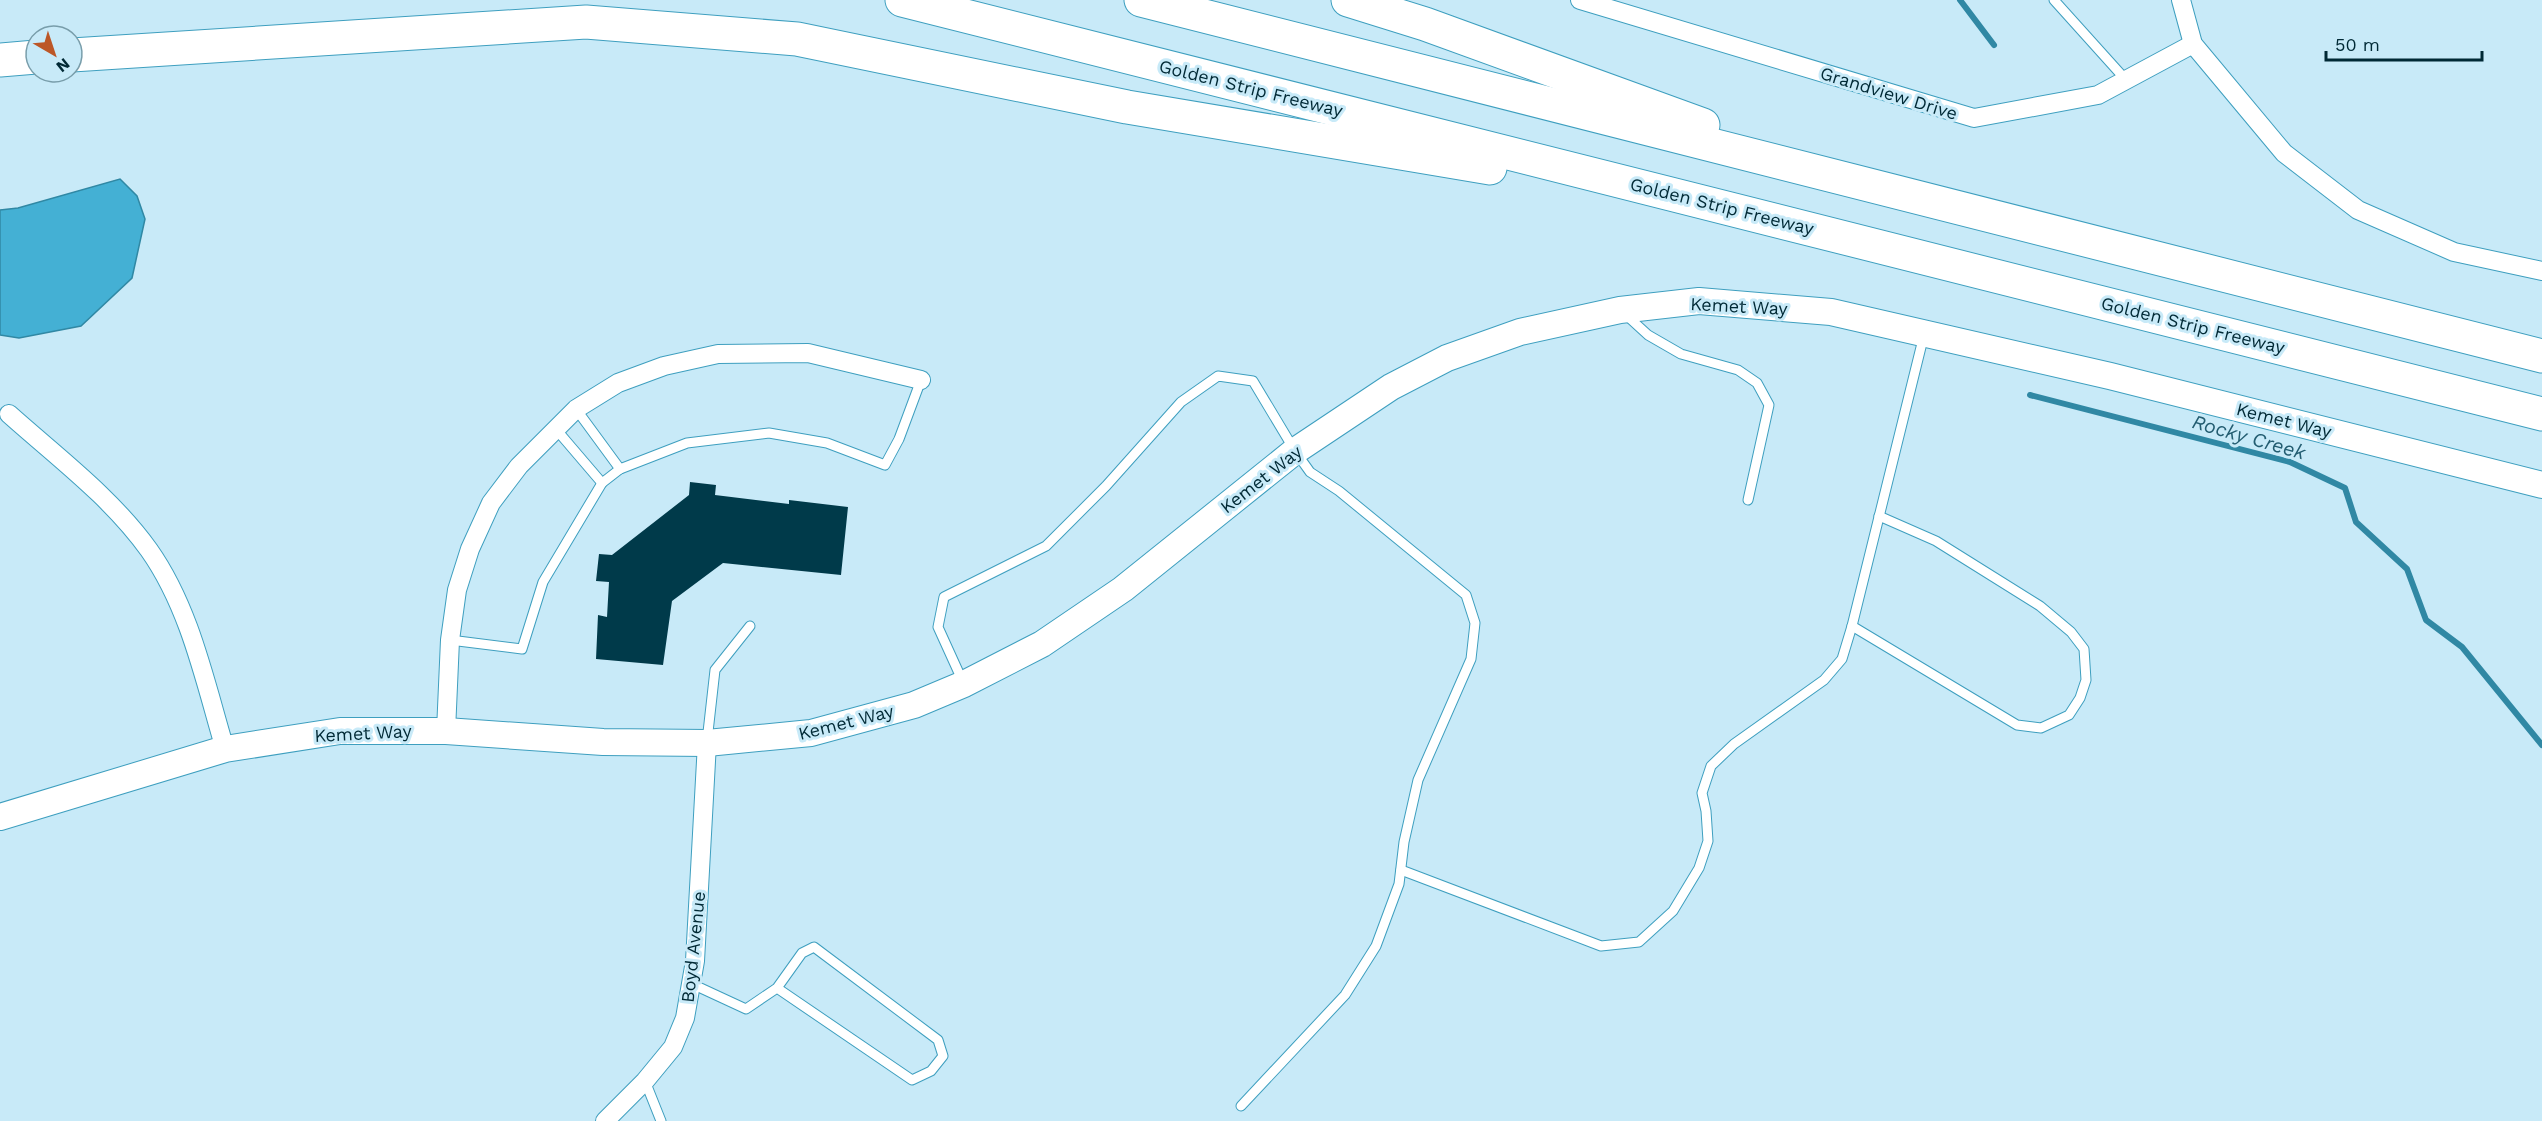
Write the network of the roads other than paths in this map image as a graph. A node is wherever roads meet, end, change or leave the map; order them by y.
1 (902, 0) edge
2 (1141, 0) edge
3 (1348, 0) edge
4 (1580, 0) edge
5 (2054, 0) edge
6 (2181, 0) edge
7 (2193, 44) junction
8 (84, 54) edge
9 (24, 58) edge
10 (0, 60) edge
11 (2126, 80) junction
12 (1882, 190) junction
13 (1738, 210) junction
14 (2542, 271) edge
15 (1620, 310) junction
16 (1925, 333) junction
17 (2542, 356) edge
18 (921, 380) joint
19 (576, 409) junction
20 (9, 414) dead end
21 (2542, 414) edge
22 (555, 428) junction
23 (1295, 451) junction
24 (620, 469) junction
25 (602, 483) junction
26 (2542, 485) edge
27 (1749, 500) dead end
28 (1879, 516) junction
29 (750, 626) dead end
30 (1852, 626) junction
31 (450, 640) junction
32 (964, 684) junction
33 (446, 731) junction
34 (707, 743) junction
35 (225, 749) junction
36 (0, 817) edge
37 (1401, 870) junction
38 (692, 984) junction
39 (777, 988) junction
40 (645, 1081) junction
41 (1241, 1106) dead end
42 (605, 1121) edge
43 (661, 1121) edge

1 - 13 highway, Golden Strip Freeway
2 - 12 highway
3 - 12 highway
4 - 11 street, Grandview Drive
5 - 11 lane
6 - 7 street
7 - 11 street, Grandview Drive
7 - 14 street
8 - 13 highway
9 - 10 highway
12 - 17 highway
13 - 21 highway, Golden Strip Freeway
15 - 16 street, Kemet Way
15 - 23 street, Kemet Way
15 - 27 lane
16 - 26 street, Kemet Way
16 - 28 lane
18 - 19 street
18 - 24 lane
19 - 22 street
19 - 24 lane
20 - 35 street
22 - 25 lane
22 - 31 street
23 - 32 street, Kemet Way
23 - 32 lane
23 - 37 lane
24 - 25 lane
25 - 31 lane
28 - 30 lane
28 - 30 lane
29 - 34 lane
30 - 37 lane
31 - 33 street
32 - 34 street, Kemet Way
33 - 34 street, Kemet Way
33 - 35 street, Kemet Way
34 - 38 street, Boyd Avenue
35 - 36 street, Kemet Way
37 - 41 lane
38 - 39 lane
38 - 40 street, Boyd Avenue
39 - 39 lane
40 - 42 street, Boyd Avenue
40 - 43 lane

